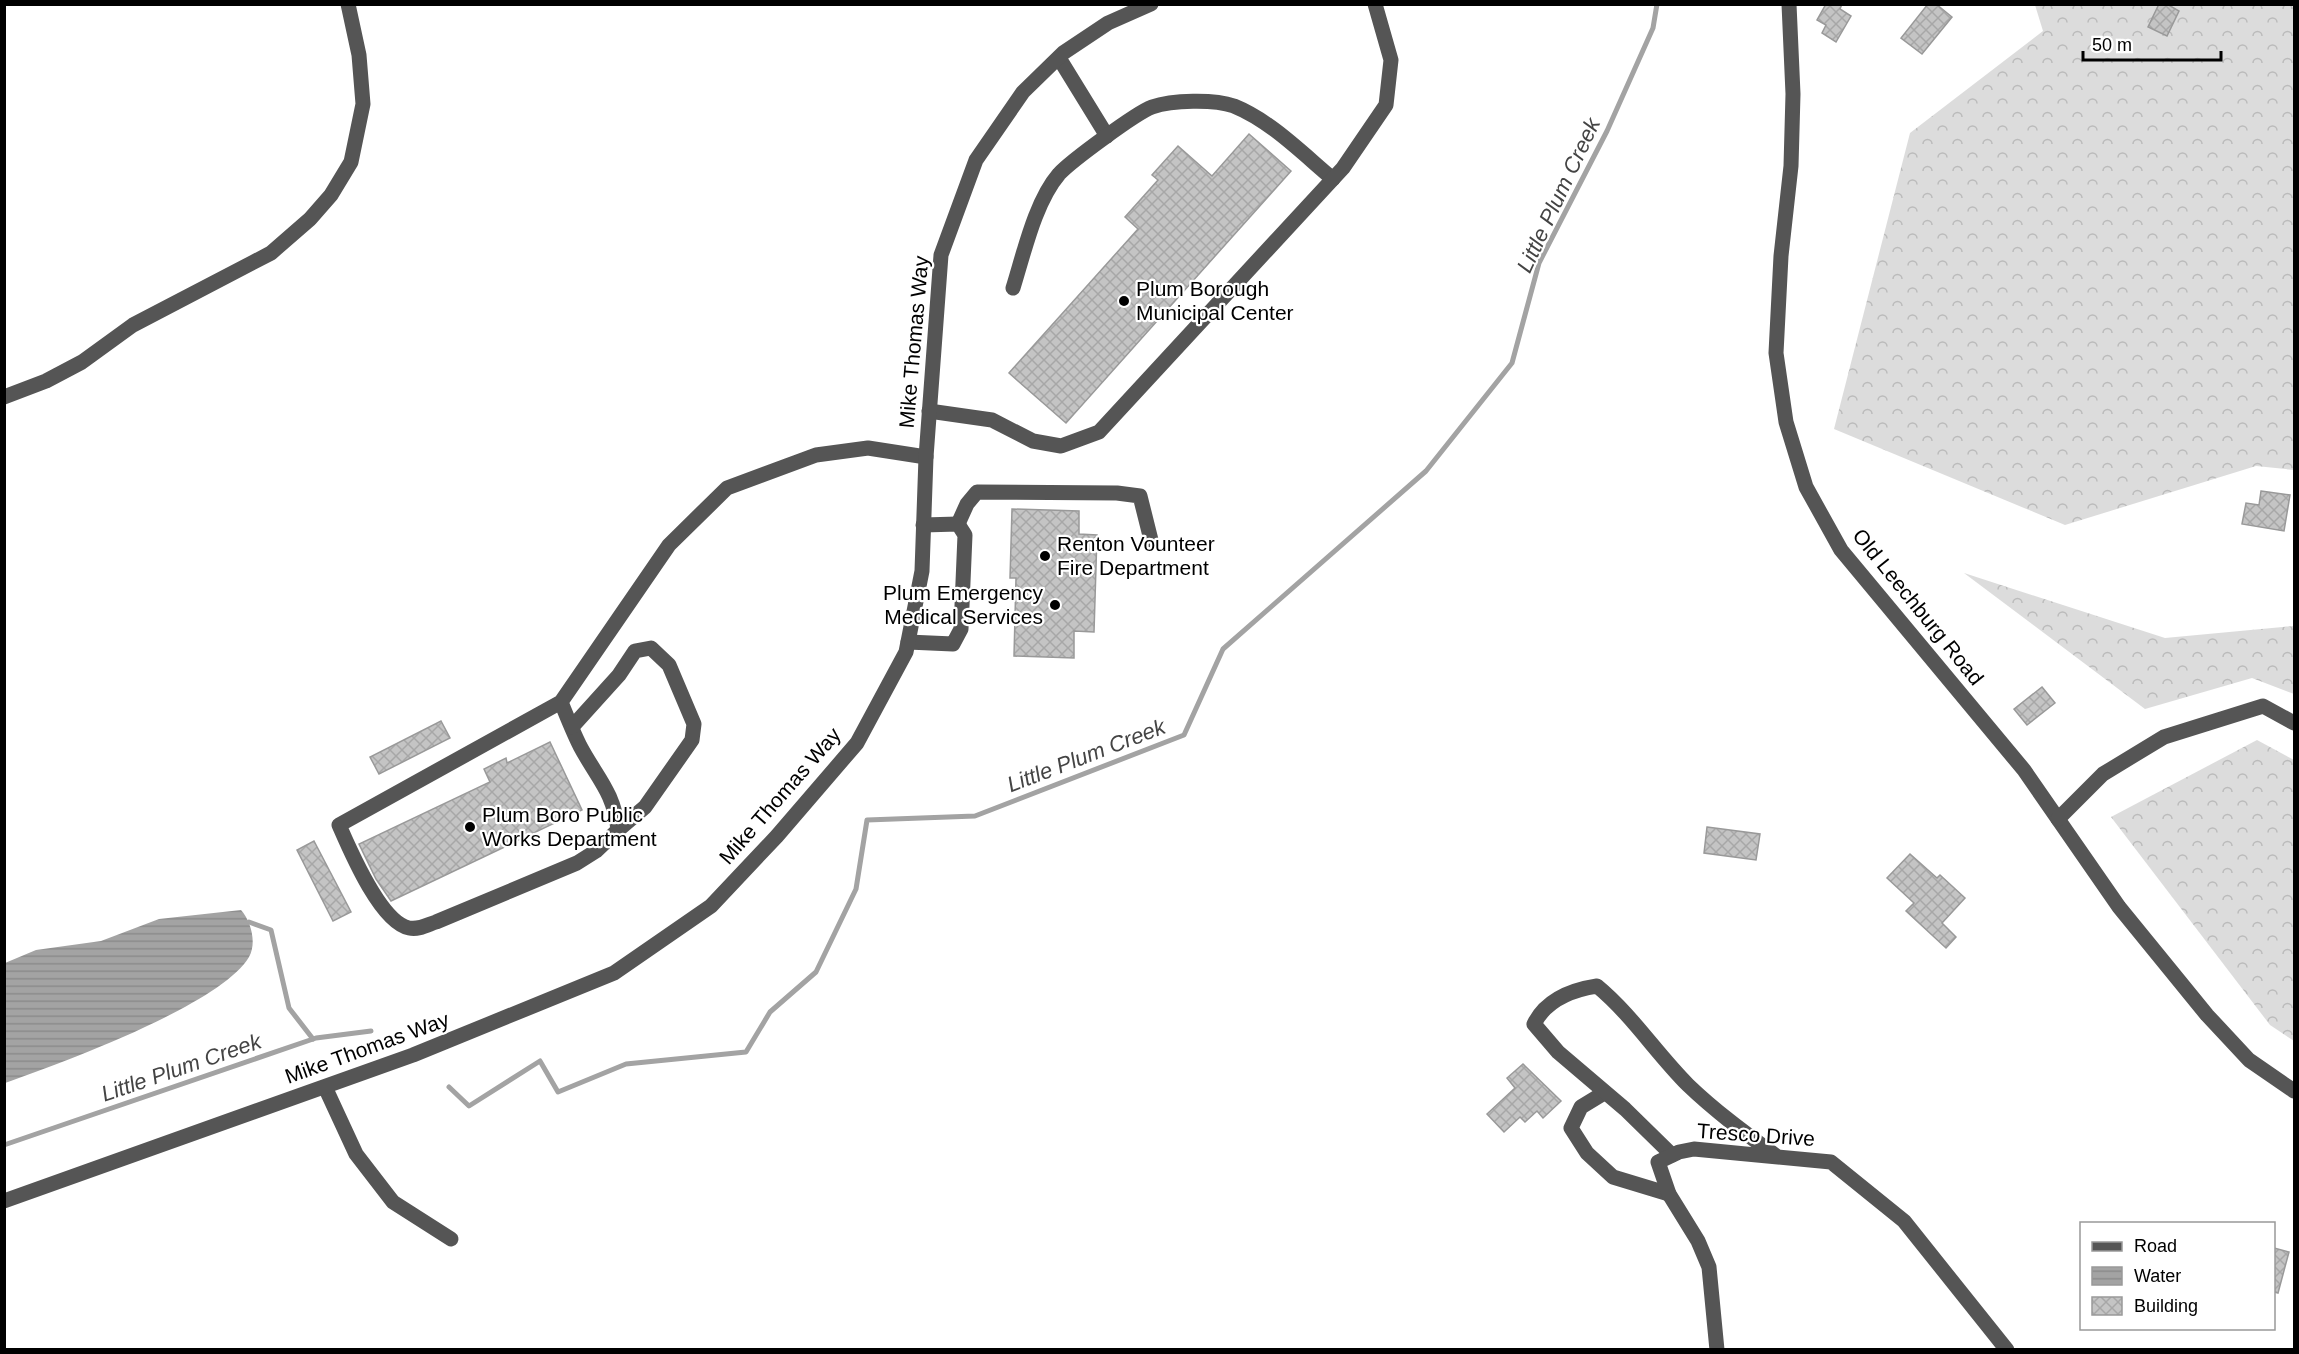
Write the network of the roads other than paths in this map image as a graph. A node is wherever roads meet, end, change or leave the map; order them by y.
1 (348, 4) edge
2 (1151, 4) edge
3 (1375, 4) edge
4 (1789, 4) edge
5 (1059, 58) junction
6 (1107, 136) junction
7 (1333, 179) junction
8 (1013, 288) dead end
9 (4, 397) edge
10 (929, 411) junction
11 (926, 457) junction
12 (958, 524) junction
13 (923, 525) junction
14 (1151, 540) dead end
15 (908, 642) junction
16 (561, 702) junction
17 (2295, 723) edge
18 (572, 727) junction
19 (2058, 819) junction
20 (618, 830) junction
21 (325, 1087) junction
22 (2295, 1091) edge
23 (1604, 1093) junction
24 (1672, 1155) junction
25 (1775, 1155) junction
26 (1669, 1194) junction
27 (4, 1201) edge
28 (451, 1239) dead end
29 (1717, 1350) edge
30 (2007, 1350) edge

1 - 9 street
2 - 5 street, Mike Thomas Way
3 - 7 street
4 - 19 street, Old Leechburg Road
5 - 6 street
5 - 10 street, Mike Thomas Way
6 - 7 street
6 - 8 street
7 - 10 street
10 - 11 street, Mike Thomas Way
11 - 13 street, Mike Thomas Way
11 - 16 street
12 - 13 street
12 - 14 street
12 - 15 street
13 - 15 street, Mike Thomas Way
15 - 21 street, Mike Thomas Way
16 - 18 street
16 - 20 street
17 - 19 street
18 - 20 street
18 - 20 street
19 - 22 street, Old Leechburg Road
21 - 27 street, Mike Thomas Way
21 - 28 street
23 - 24 street
23 - 25 street
23 - 26 street
24 - 25 street, Tresco Drive
24 - 26 street, Tresco Drive
25 - 30 street, Tresco Drive
26 - 29 street, Tresco Drive

